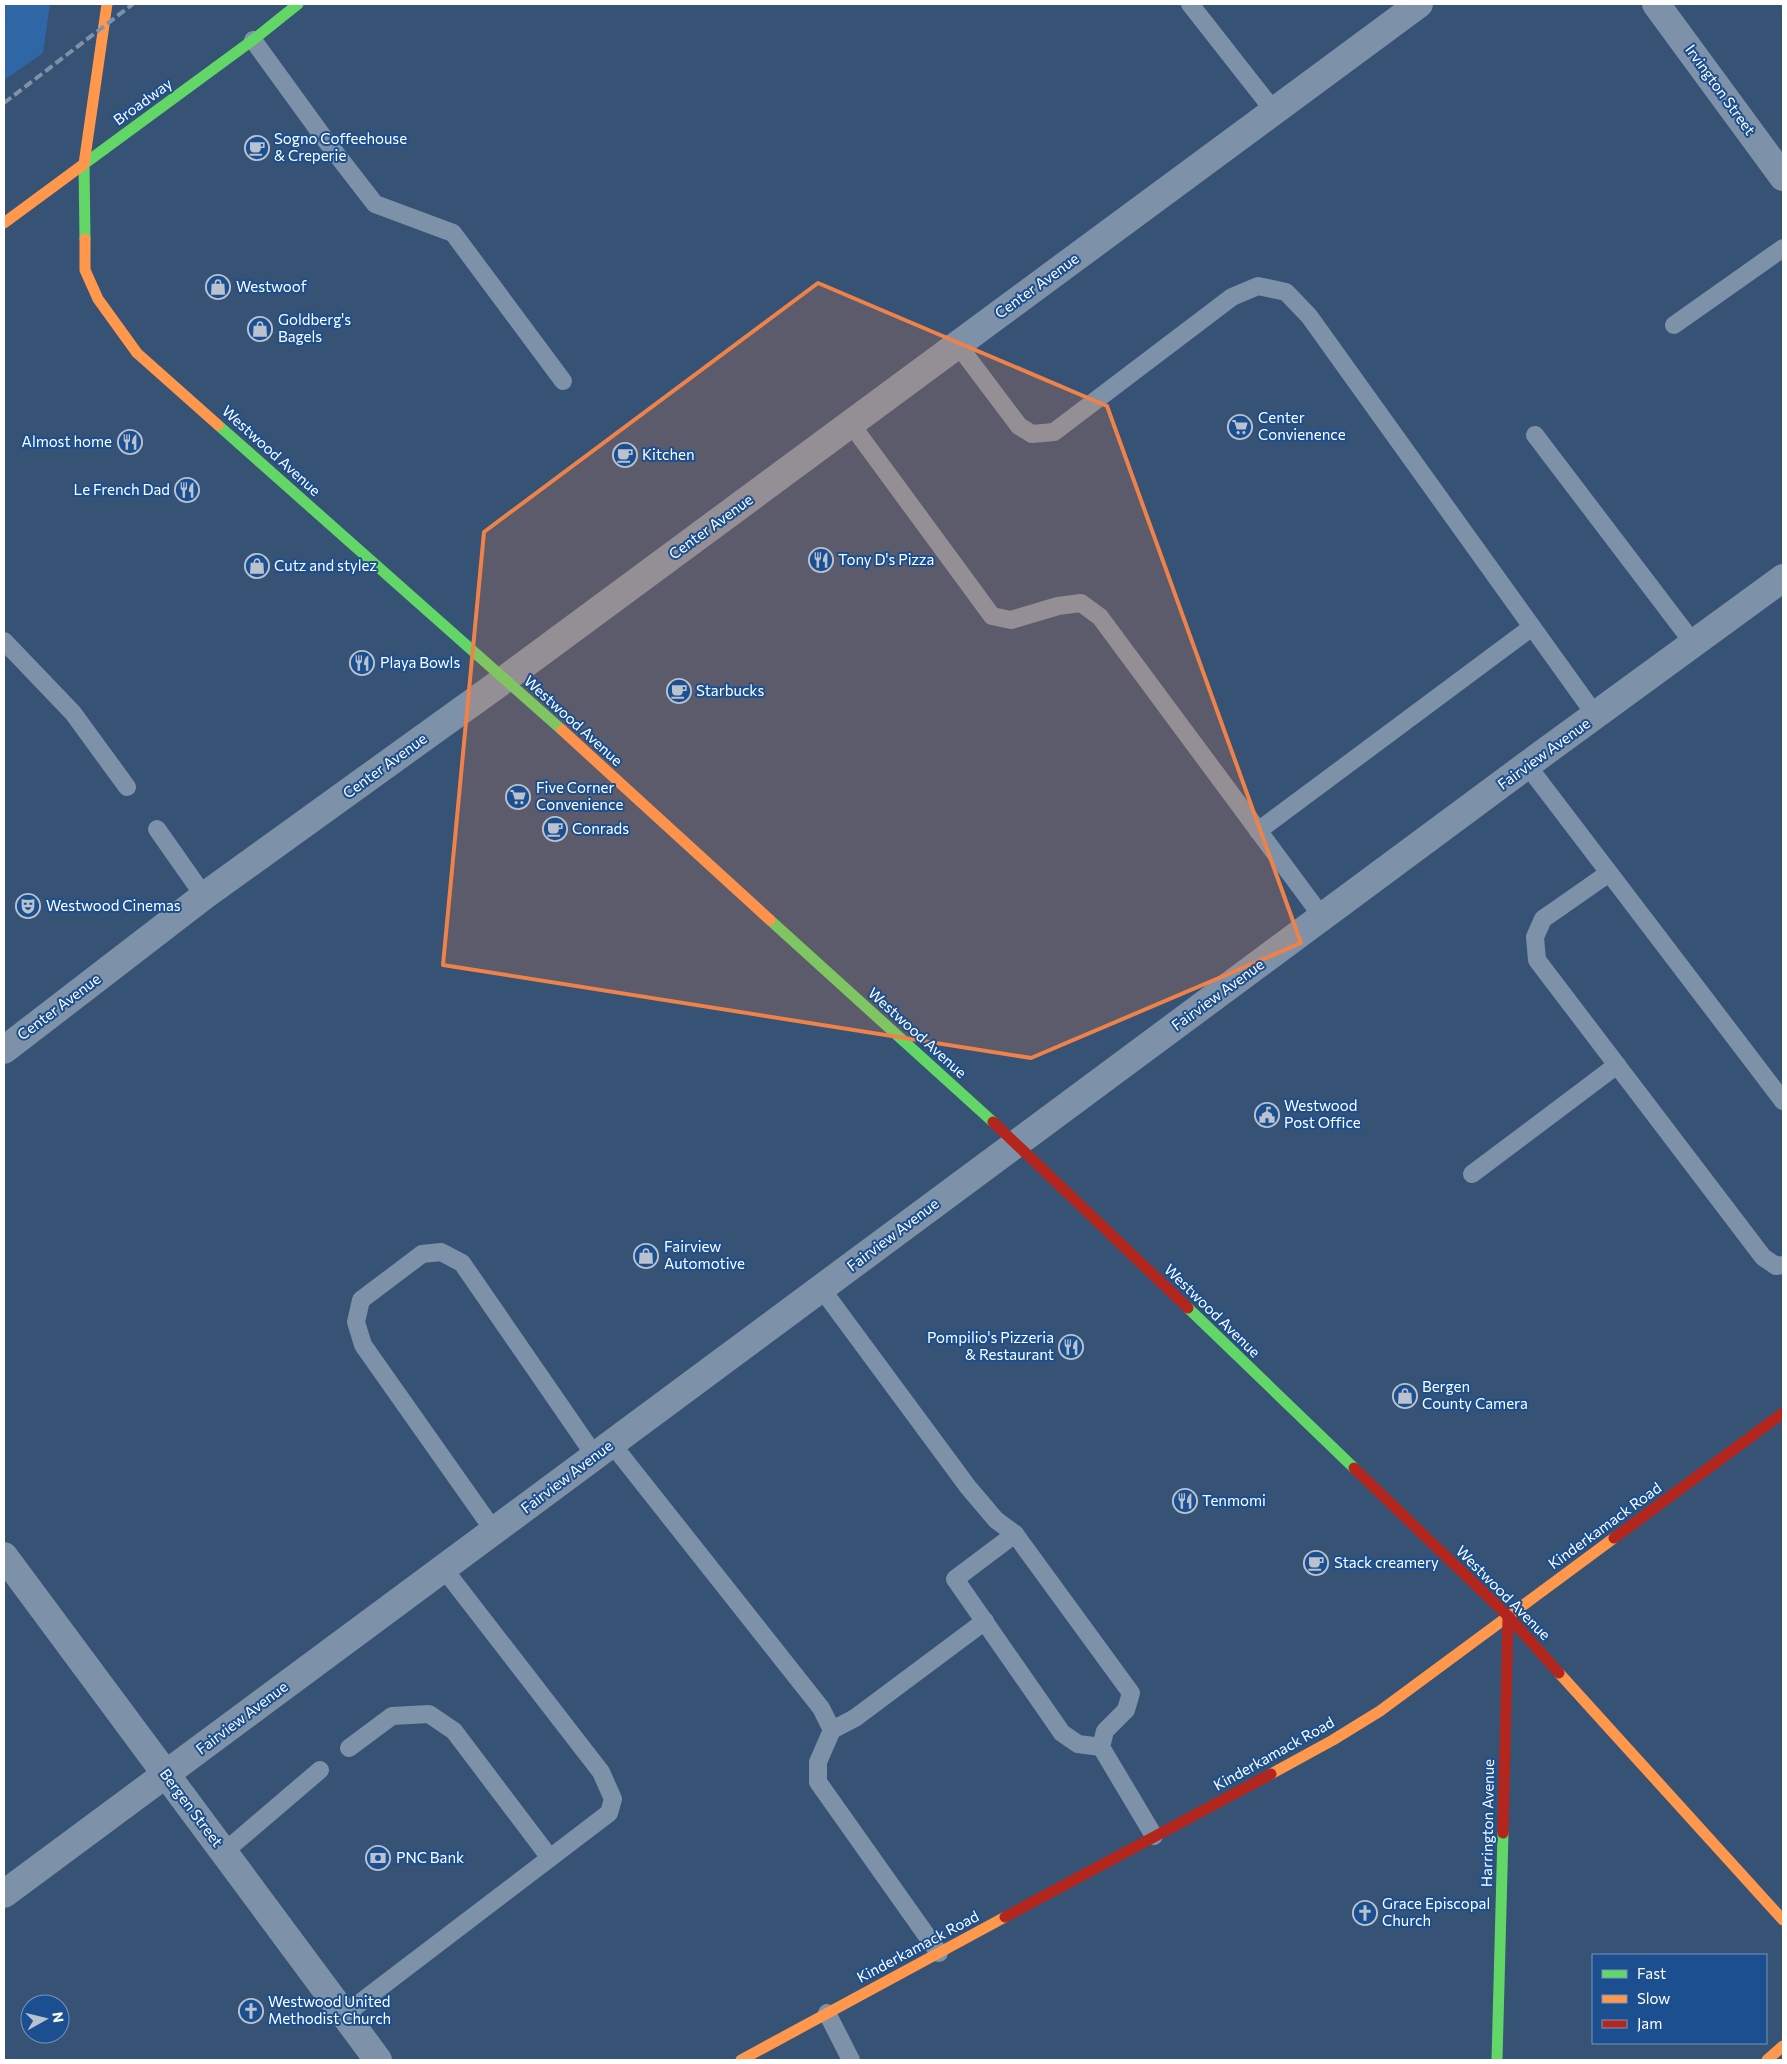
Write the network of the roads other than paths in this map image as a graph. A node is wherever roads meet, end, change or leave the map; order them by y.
1 (107, 4) edge
2 (298, 4) edge
3 (1190, 4) edge
4 (1419, 4) edge
5 (1656, 4) edge
6 (253, 40) junction
7 (1274, 111) junction
8 (84, 164) junction
9 (1783, 177) edge
10 (4, 223) edge
11 (1783, 248) edge
12 (1674, 325) dead end
13 (958, 345) junction
14 (563, 381) dead end
15 (851, 424) junction
16 (1535, 435) dead end
17 (1783, 578) edge
18 (1532, 627) junction
19 (4, 641) edge
20 (1694, 644) junction
21 (505, 680) junction
22 (1596, 716) junction
23 (1527, 765) junction
24 (127, 787) dead end
25 (157, 829) dead end
26 (1258, 831) junction
27 (1609, 873) junction
28 (204, 896) junction
29 (1323, 918) junction
30 (4, 1050) edge
31 (1617, 1065) junction
32 (1783, 1101) edge
33 (1016, 1143) junction
34 (1472, 1174) dead end
35 (1783, 1265) edge
36 (821, 1288) junction
37 (1783, 1413) edge
38 (604, 1450) junction
39 (494, 1531) junction
40 (1015, 1534) junction
41 (4, 1556) edge
42 (444, 1569) junction
43 (1508, 1616) junction
44 (985, 1621) junction
45 (832, 1730) junction
46 (349, 1748) dead end
47 (1101, 1748) junction
48 (320, 1770) dead end
49 (166, 1774) junction
50 (1154, 1836) junction
51 (224, 1852) junction
52 (550, 1858) junction
53 (4, 1894) edge
54 (1783, 1920) edge
55 (939, 1953) junction
56 (827, 2013) junction
57 (344, 2015) junction
58 (1783, 2046) edge
59 (378, 2060) edge
60 (740, 2060) edge
61 (851, 2060) edge
62 (1497, 2060) edge
63 (1767, 2060) edge

1 - 8 main road, Westwood Avenue
2 - 6 main road, Broadway
3 - 7 lane
4 - 7 street, Center Avenue
5 - 9 street, Irvington Street
6 - 8 main road, Broadway
6 - 14 lane
7 - 13 street, Center Avenue
8 - 10 main road, Broadway
8 - 21 main road, Westwood Avenue
11 - 12 lane
13 - 15 street, Center Avenue
13 - 18 lane
15 - 21 street, Center Avenue
15 - 26 lane
16 - 20 lane
17 - 20 street, Fairview Avenue
18 - 22 lane
18 - 26 lane
19 - 24 lane
20 - 22 street, Fairview Avenue
21 - 28 street, Center Avenue
21 - 33 main road, Westwood Avenue
22 - 23 street, Fairview Avenue
23 - 27 lane
23 - 29 street, Fairview Avenue
25 - 28 lane
26 - 29 lane
27 - 31 lane
27 - 32 lane
28 - 30 street, Center Avenue
29 - 33 street, Fairview Avenue
31 - 34 lane
31 - 35 lane
33 - 36 street, Fairview Avenue
33 - 43 main road, Westwood Avenue
36 - 38 street, Fairview Avenue
36 - 40 lane
37 - 43 main road, Kinderkamack Road
38 - 39 street, Fairview Avenue
38 - 39 lane
38 - 45 lane
39 - 42 street, Fairview Avenue
40 - 44 lane
40 - 47 lane
41 - 49 street, Bergen Street
42 - 49 street, Fairview Avenue
42 - 52 lane
43 - 50 main road, Kinderkamack Road
43 - 54 main road, Westwood Avenue
43 - 62 main road, Harrington Avenue
44 - 45 lane
44 - 47 lane
45 - 55 lane
46 - 52 lane
47 - 50 lane
48 - 51 lane
49 - 51 street, Bergen Street
49 - 53 street, Fairview Avenue
50 - 55 main road, Kinderkamack Road
51 - 57 street, Bergen Street
52 - 57 lane
55 - 56 main road, Kinderkamack Road
56 - 60 main road, Kinderkamack Road
56 - 61 lane
57 - 59 street, Bergen Street
58 - 63 main road

